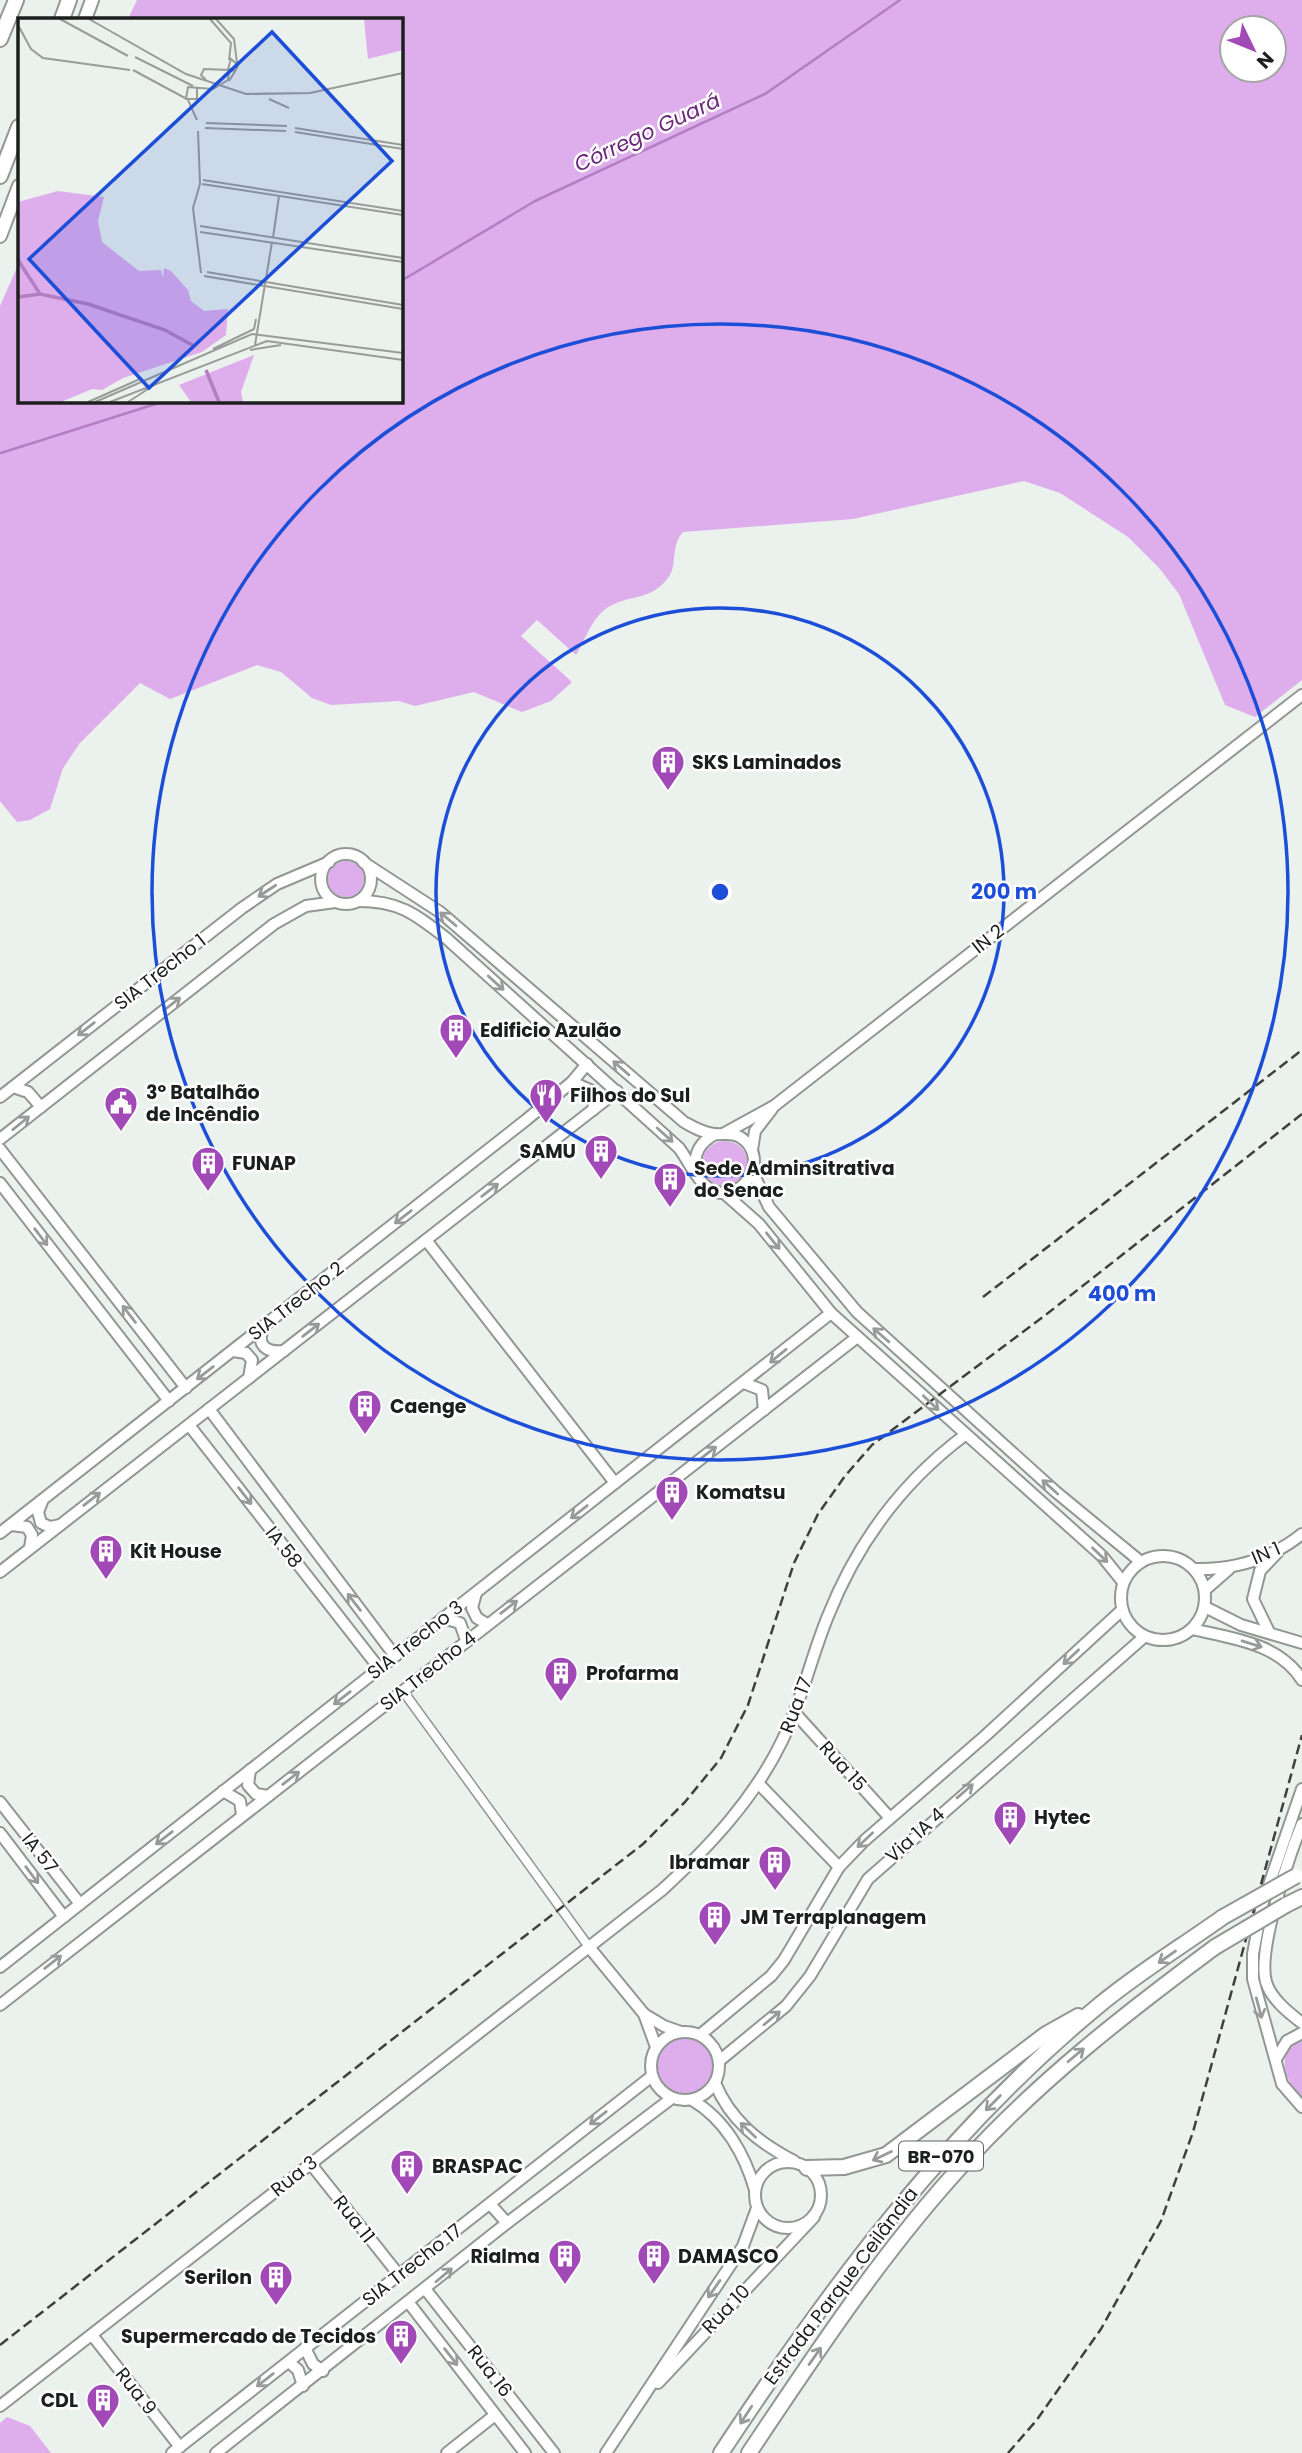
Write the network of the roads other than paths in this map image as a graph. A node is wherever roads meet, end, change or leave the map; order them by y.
1 (16, 0) edge
2 (69, 0) edge
3 (92, 0) edge
4 (62, 18) edge
5 (85, 18) edge
6 (0, 40) edge
7 (18, 130) edge
8 (0, 176) edge
9 (18, 189) edge
10 (0, 236) edge
11 (1302, 695) edge
12 (329, 862) junction
13 (363, 862) junction
14 (358, 901) junction
15 (335, 902) junction
16 (587, 1064) junction
17 (572, 1082) junction
18 (13, 1087) junction
19 (617, 1091) junction
20 (0, 1097) edge
21 (774, 1106) junction
22 (41, 1107) junction
23 (593, 1110) junction
24 (720, 1134) junction
25 (0, 1139) edge
26 (0, 1149) edge
27 (752, 1150) junction
28 (695, 1169) junction
29 (753, 1173) junction
30 (0, 1183) edge
31 (724, 1193) junction
32 (426, 1240) junction
33 (831, 1314) junction
34 (264, 1326) junction
35 (856, 1338) junction
36 (233, 1351) junction
37 (284, 1351) junction
38 (247, 1380) junction
39 (744, 1383) junction
40 (186, 1388) junction
41 (169, 1401) junction
42 (209, 1409) junction
43 (764, 1410) junction
44 (189, 1425) junction
45 (220, 1427) junction
46 (965, 1435) junction
47 (203, 1442) junction
48 (615, 1483) junction
49 (43, 1500) junction
50 (10, 1525) junction
51 (60, 1525) junction
52 (0, 1533) edge
53 (1302, 1534) edge
54 (307, 1541) junction
55 (30, 1548) junction
56 (1280, 1550) junction
57 (290, 1555) junction
58 (1141, 1562) junction
59 (1194, 1569) junction
60 (1229, 1569) junction
61 (0, 1572) edge
62 (1123, 1582) junction
63 (1205, 1590) junction
64 (477, 1593) junction
65 (1205, 1607) junction
66 (1122, 1611) junction
67 (443, 1618) junction
68 (487, 1624) junction
69 (1192, 1629) junction
70 (1269, 1632) junction
71 (1144, 1637) junction
72 (466, 1640) junction
73 (1302, 1643) edge
74 (395, 1656) junction
75 (379, 1668) junction
76 (1302, 1680) edge
77 (402, 1691) junction
78 (796, 1713) junction
79 (250, 1770) junction
80 (758, 1783) junction
81 (1302, 1789) edge
82 (223, 1791) junction
83 (268, 1796) junction
84 (0, 1802) edge
85 (242, 1815) junction
86 (890, 1818) junction
87 (1302, 1824) edge
88 (0, 1833) edge
89 (32, 1842) junction
90 (15, 1853) junction
91 (839, 1867) junction
92 (1299, 1875) edge
93 (1302, 1897) edge
94 (80, 1904) junction
95 (64, 1917) junction
96 (589, 1947) junction
97 (0, 1967) edge
98 (0, 2005) edge
99 (1098, 2006) junction
100 (643, 2014) junction
101 (1302, 2023) edge
102 (681, 2032) junction
103 (1302, 2032) edge
104 (700, 2035) junction
105 (656, 2047) junction
106 (1276, 2059) junction
107 (719, 2061) junction
108 (652, 2076) junction
109 (715, 2083) junction
110 (673, 2098) junction
111 (692, 2100) junction
112 (1302, 2107) edge
113 (310, 2163) junction
114 (802, 2165) junction
115 (755, 2190) junction
116 (490, 2204) junction
117 (757, 2208) junction
118 (814, 2217) junction
119 (507, 2223) junction
120 (399, 2275) junction
121 (426, 2290) junction
122 (409, 2303) junction
123 (443, 2312) junction
124 (424, 2322) junction
125 (92, 2335) junction
126 (305, 2348) junction
127 (289, 2362) junction
128 (323, 2371) junction
129 (303, 2386) junction
130 (640, 2403) junction
131 (0, 2406) edge
132 (495, 2415) junction
133 (176, 2450) edge
134 (216, 2453) edge
135 (447, 2453) edge
136 (524, 2453) edge
137 (554, 2453) edge
138 (606, 2453) edge
139 (721, 2453) edge
140 (750, 2453) edge

1 - 6 highway
2 - 4 highway
3 - 5 main road
7 - 8 highway
9 - 10 main road
11 - 21 main road, IN 2
12 - 13 main road
12 - 15 main road
12 -> 18 main road, SIA Trecho 1
13 - 14 main road
24 -> 13 main road
14 - 15 main road
14 -> 16 main road
22 -> 15 main road
16 - 17 main road, SIA Trecho 2
16 - 19 main road
17 - 23 main road
17 -> 34 main road, SIA Trecho 2
18 - 20 main road, SIA Trecho 1
18 - 22 main road
19 - 23 main road
19 -> 28 main road
21 - 24 main road, IN 2
21 - 27 main road, IN 2
25 -> 22 main road
32 -> 23 main road
24 - 27 main road
24 - 28 main road
40 -> 26 main road
27 - 29 main road
28 - 31 main road
29 - 31 main road
58 -> 29 main road
30 -> 41 main road
31 -> 33 main road
37 -> 32 main road
32 - 48 main road
33 - 35 main road
33 -> 39 main road, SIA Trecho 3
34 - 36 main road, SIA Trecho 2
34 - 37 main road
35 - 43 main road, SIA Trecho 4
35 -> 46 main road
36 - 38 main road
36 -> 40 main road, SIA Trecho 2
37 - 38 main road
38 - 42 main road
39 - 43 main road
39 - 48 main road, SIA Trecho 3
40 - 41 main road, SIA Trecho 2
41 - 49 main road, SIA Trecho 2
42 - 44 main road
42 - 45 main road, IA 58
68 -> 43 main road, SIA Trecho 4
44 - 47 main road, IA 58
51 -> 44 main road
45 - 47 main road
45 - 54 main road, IA 58
46 -> 62 main road
46 - 78 main road, Rua 17
47 -> 57 main road, IA 58
48 -> 64 main road, SIA Trecho 3
49 - 50 main road, SIA Trecho 2
49 - 51 main road
50 - 52 main road, SIA Trecho 2
50 - 55 main road
51 - 55 main road
53 - 56 main road, IN 1
54 - 57 main road
74 -> 54 main road, IA 58
55 - 61 main road
56 - 60 main road, IN 1
56 - 70 main road
57 - 75 main road, IA 58
58 - 59 main road
58 - 62 main road
59 - 60 main road, IN 1
59 - 63 main road
60 - 63 main road, IN 1
62 - 66 main road
63 - 65 main road
64 - 67 main road, SIA Trecho 3
64 - 68 main road
65 - 69 main road
65 - 70 main road
66 - 71 main road
66 -> 86 main road, Via 1A 4
67 - 72 main road
67 - 74 main road, SIA Trecho 3
68 - 72 main road, SIA Trecho 4
69 - 71 main road
69 -> 76 main road
70 - 73 main road
107 -> 71 main road, Via 1A 4
72 - 77 main road, SIA Trecho 4
74 - 75 main road, SIA Trecho 3
75 -> 79 main road, SIA Trecho 3
83 -> 77 main road, SIA Trecho 4
77 - 96 street
78 - 80 main road, Rua 17
78 - 86 main road, Rua 15
79 - 82 main road, SIA Trecho 3
79 - 83 main road
80 - 91 main road
80 - 96 main road, Rua 17
81 -> 106 main road
82 - 85 main road
82 -> 94 main road, SIA Trecho 3
83 - 85 main road, SIA Trecho 4
84 - 89 main road, IA 57
98 -> 85 main road, SIA Trecho 4
86 -> 91 main road, Via 1A 4
87 - 101 main road
88 - 90 main road, IA 57
89 - 90 main road
89 - 94 main road, IA 57
90 -> 95 main road, IA 57
91 - 104 main road, Via 1A 4
92 -> 99 highway, Estrada Parque Ceilândia / BR-070, bridge
140 -> 93 highway, Estrada Parque Ceilândia / BR-070, bridge
94 - 95 main road, SIA Trecho 3
95 - 97 main road, SIA Trecho 3
96 - 100 main road
96 - 113 main road, Rua 3
99 -> 114 highway
99 -> 139 highway, Estrada Parque Ceilândia / BR-070
100 - 102 main road
100 - 105 main road
102 - 104 main road
102 - 105 main road
103 - 106 main road
104 - 107 main road
105 - 108 main road
106 - 112 main road
107 - 109 main road
108 - 110 main road
108 -> 116 main road, SIA Trecho 17
109 - 111 main road
114 -> 109 main road
110 - 111 main road
110 - 119 main road, SIA Trecho 17
111 - 115 main road
113 - 120 main road, Rua 11
113 - 125 main road, Rua 3
114 - 115 main road
114 - 118 main road
115 - 117 main road
116 - 119 main road
116 - 120 main road, SIA Trecho 17
117 - 118 main road
117 -> 130 main road, Rua 10
118 - 130 main road, Rua 10
121 -> 119 main road, SIA Trecho 17
120 - 126 main road, SIA Trecho 17
121 - 122 main road, SIA Trecho 17
121 - 123 main road, Rua 16
122 - 124 main road, Rua 16
122 - 128 main road, SIA Trecho 17
123 - 124 main road
123 - 137 main road, Rua 16
124 -> 132 main road, Rua 16
125 - 131 main road, Rua 3
125 - 133 main road, Rua 9
126 - 127 main road, SIA Trecho 17
126 - 128 main road
127 - 129 main road
127 -> 133 main road, SIA Trecho 17
128 - 129 main road, SIA Trecho 17
129 - 134 main road, SIA Trecho 17
130 - 138 main road, Rua 10
132 - 135 main road
132 - 136 main road, Rua 16

